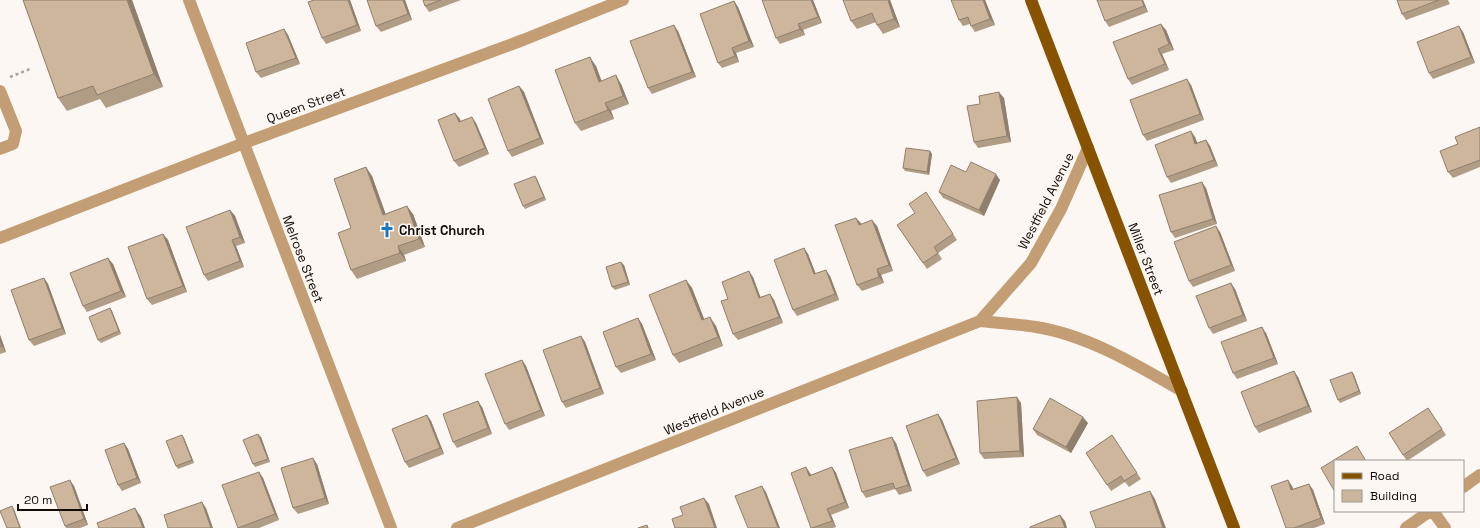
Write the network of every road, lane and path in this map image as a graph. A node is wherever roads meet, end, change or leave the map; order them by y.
1 (189, 0) edge
2 (623, 0) edge
3 (1031, 0) edge
4 (30, 69) dead end
5 (6, 78) dead end
6 (0, 91) edge
7 (244, 143) junction
8 (1088, 148) junction
9 (0, 149) edge
10 (0, 238) edge
11 (980, 321) junction
12 (1182, 391) junction
13 (1480, 475) edge
14 (1464, 486) edge
15 (1429, 512) edge
16 (1434, 512) edge
17 (391, 528) edge
18 (458, 528) edge
19 (1234, 528) edge
20 (1406, 528) edge
21 (1445, 528) edge

1 - 7 street, Melrose Street
2 - 7 street, Queen Street
3 - 8 main road, Miller Street
4 - 5 path
6 - 9 street
7 - 10 street, Queen Street
7 - 17 street, Melrose Street
8 - 11 street, Westfield Avenue
8 - 12 main road, Miller Street
11 - 12 street, Westfield Avenue
11 - 18 street, Westfield Avenue
12 - 19 main road, Miller Street
13 - 14 street
15 - 20 street
16 - 21 street

